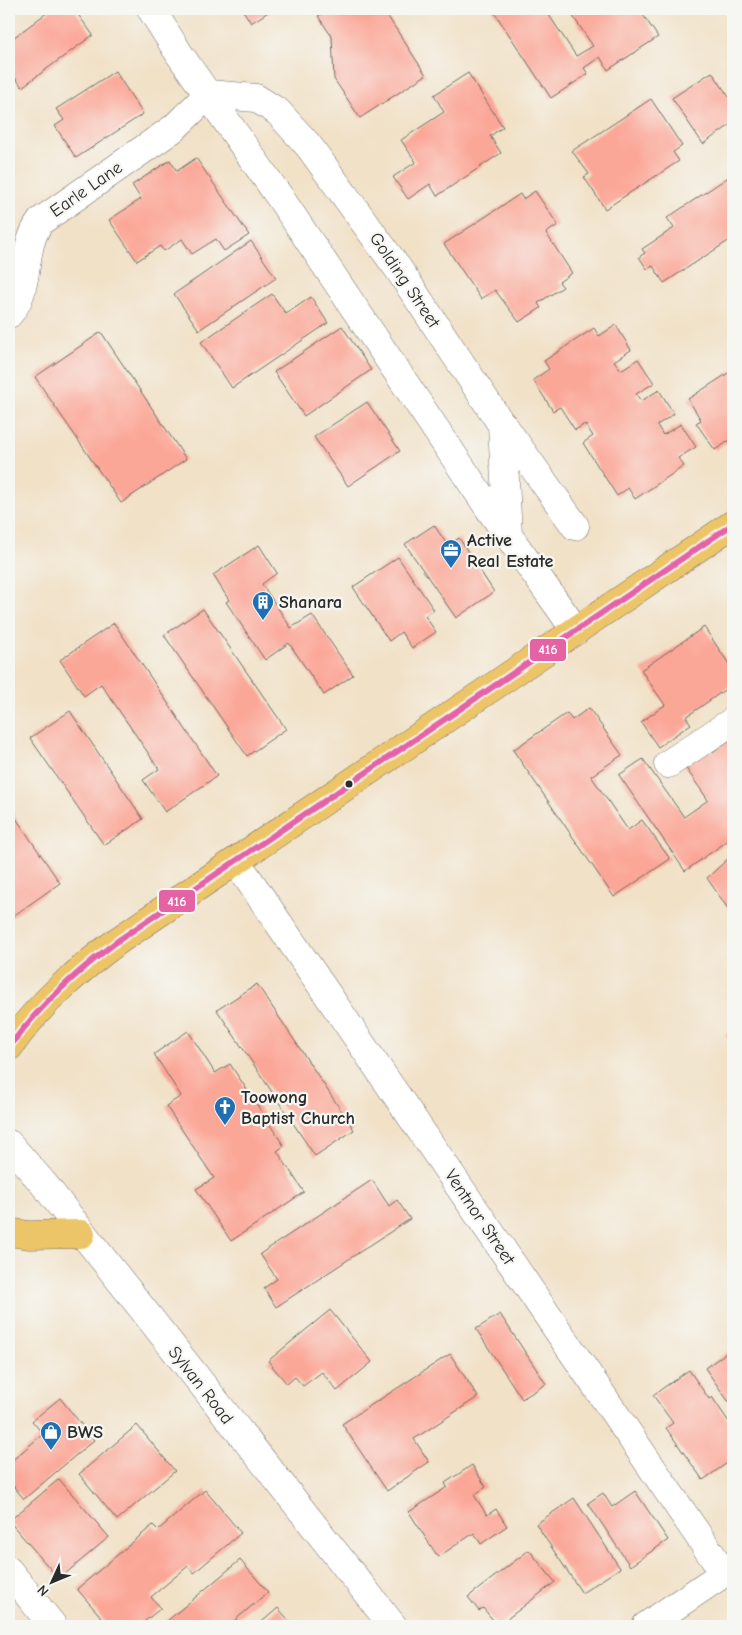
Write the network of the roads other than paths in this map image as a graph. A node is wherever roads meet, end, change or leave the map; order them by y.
1 (151, 9) edge
2 (209, 94) junction
3 (9, 314) edge
4 (499, 420) junction
5 (733, 524) edge
6 (575, 526) dead end
7 (508, 535) junction
8 (576, 630) junction
9 (733, 721) edge
10 (668, 764) dead end
11 (236, 861) junction
12 (9, 1047) edge
13 (9, 1144) edge
14 (9, 1232) edge
15 (81, 1234) junction
16 (729, 1570) edge
17 (9, 1571) edge
18 (53, 1626) edge
19 (393, 1626) edge
20 (646, 1626) edge

1 - 2 street
2 - 3 street, Earle Lane
2 - 4 street, Golding Street
2 - 7 street
4 - 6 street
4 - 7 street, Golding Street
5 - 8 main road
7 - 8 street
8 - 11 main road
9 - 10 street
11 - 12 main road
11 - 16 street, Ventnor Street
13 - 15 street, Sylvan Road
14 - 15 main road
15 - 19 street, Sylvan Road
16 - 20 street
17 - 18 street

